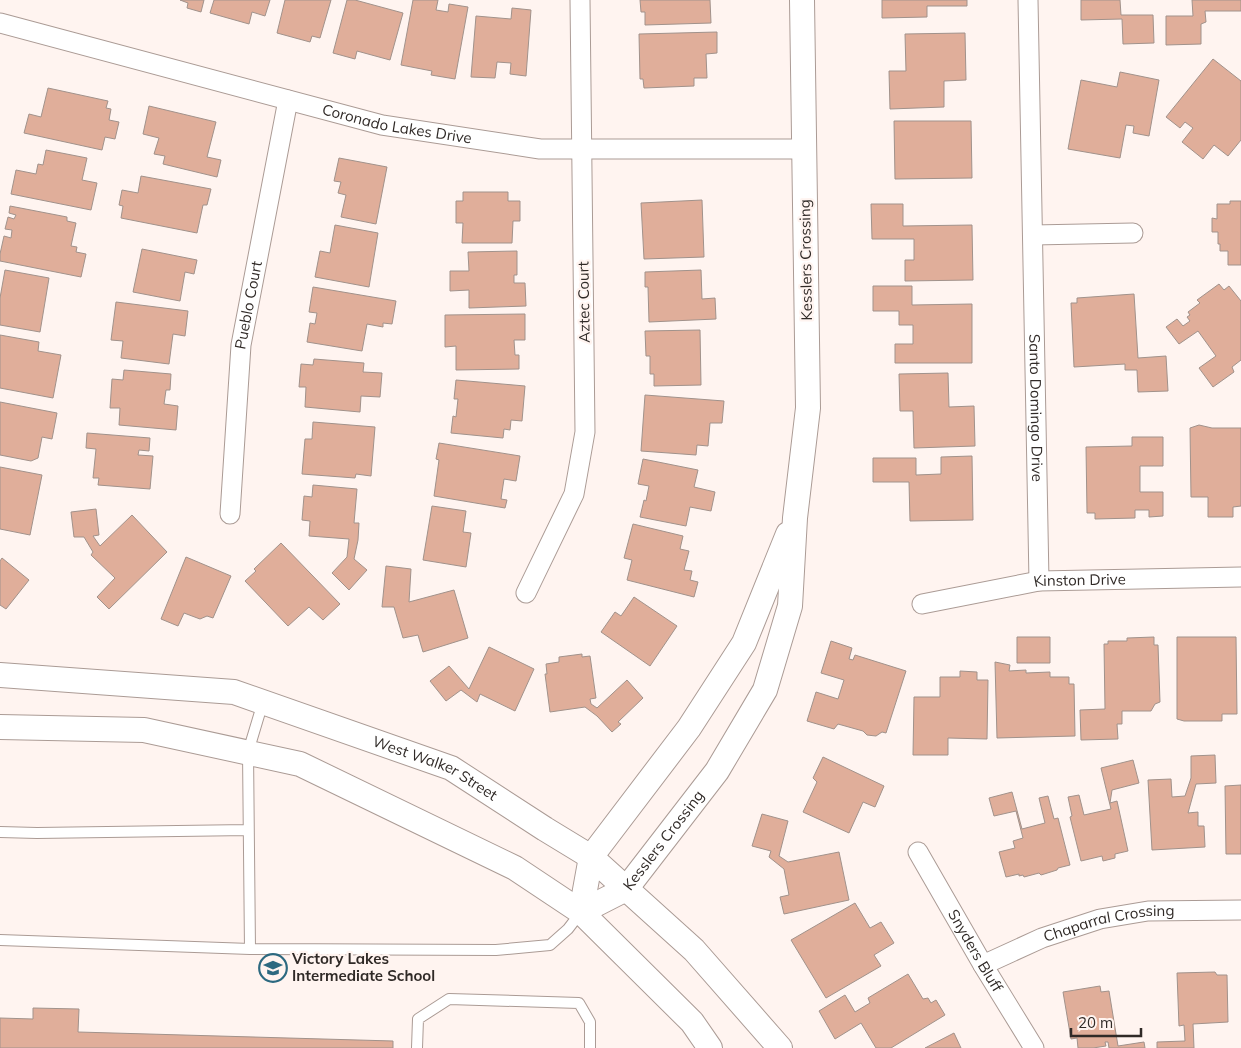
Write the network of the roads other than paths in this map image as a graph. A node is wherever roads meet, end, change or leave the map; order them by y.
1 (580, 0) edge
2 (802, 0) edge
3 (1028, 0) edge
4 (0, 23) edge
5 (288, 100) junction
6 (582, 149) junction
7 (804, 149) junction
8 (1134, 233) dead end
9 (1033, 235) junction
10 (230, 514) dead end
11 (795, 518) junction
12 (1241, 577) edge
13 (1038, 581) junction
14 (526, 593) dead end
15 (922, 604) dead end
16 (0, 675) edge
17 (263, 702) junction
18 (0, 727) edge
19 (248, 752) junction
20 (248, 830) junction
21 (0, 832) edge
22 (918, 852) dead end
23 (591, 857) junction
24 (626, 889) junction
25 (1241, 910) edge
26 (581, 912) junction
27 (0, 940) edge
28 (250, 949) junction
29 (983, 965) junction
30 (417, 1048) edge
31 (590, 1048) edge
32 (710, 1048) edge
33 (780, 1048) edge
34 (1034, 1048) edge

1 - 6 street, Aztec Court
2 - 7 street, Kesslers Crossing
3 - 9 street, Santo Domingo Drive
4 - 5 street, Coronado Lakes Drive
5 - 6 street, Coronado Lakes Drive
5 - 10 street, Pueblo Court
6 - 7 street, Coronado Lakes Drive
6 - 14 street, Aztec Court
7 - 11 street, Kesslers Crossing
8 - 9 street
9 - 13 street, Santo Domingo Drive
11 - 23 street, Kesslers Crossing
11 - 24 street, Kesslers Crossing
12 - 13 street, Kinston Drive
13 - 15 street, Kinston Drive
16 - 17 street, West Walker Street
17 - 19 lane
17 - 23 street, West Walker Street
18 - 19 street
19 - 20 lane
19 - 26 street
20 - 21 lane
20 - 28 lane
22 - 29 street, Snyders Bluff
23 - 24 street, West Walker Street
23 - 26 street, Kesslers Crossing
24 - 26 street, Kesslers Crossing
24 - 33 street, West Walker Street
25 - 29 street, Chaparral Crossing
26 - 28 lane
26 - 32 street
27 - 28 lane
29 - 34 street, Snyders Bluff
30 - 31 lane

